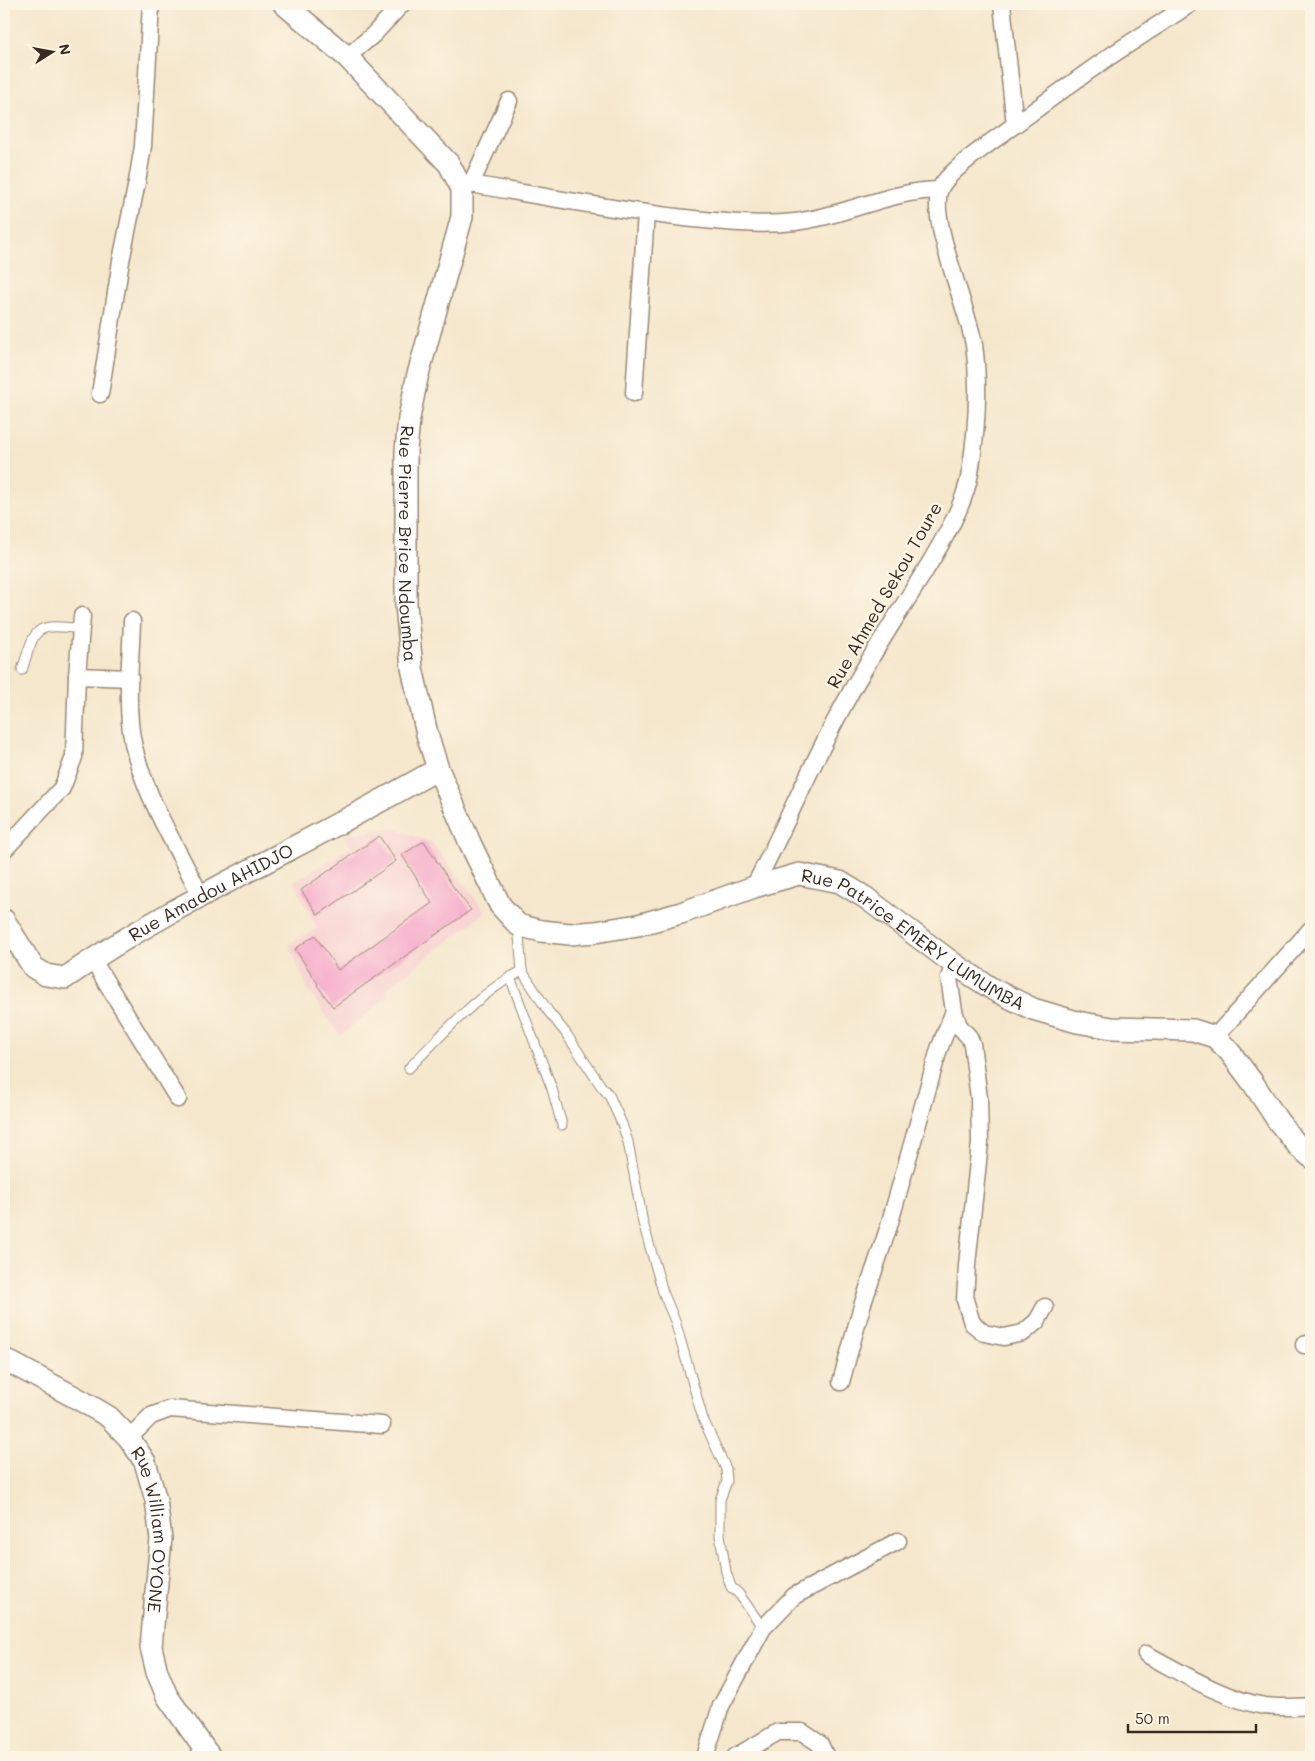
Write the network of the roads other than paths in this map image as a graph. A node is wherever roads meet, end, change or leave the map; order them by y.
1 (151, 4) edge
2 (284, 4) edge
3 (402, 4) edge
4 (1002, 4) edge
5 (1190, 4) edge
6 (347, 57) junction
7 (509, 101) dead end
8 (1015, 125) junction
9 (467, 187) junction
10 (939, 190) junction
11 (646, 214) junction
12 (634, 393) dead end
13 (100, 394) dead end
14 (132, 621) dead end
15 (81, 623) joint
16 (22, 670) dead end
17 (77, 676) junction
18 (130, 678) junction
19 (438, 770) junction
20 (4, 850) edge
21 (754, 887) junction
22 (201, 896) junction
23 (4, 920) edge
24 (518, 925) junction
25 (1311, 930) edge
26 (92, 959) junction
27 (954, 964) junction
28 (522, 971) junction
29 (510, 977) junction
30 (954, 1011) junction
31 (1215, 1037) junction
32 (409, 1068) dead end
33 (178, 1099) dead end
34 (562, 1125) dead end
35 (1311, 1157) edge
36 (1045, 1307) dead end
37 (4, 1359) edge
38 (841, 1382) dead end
39 (382, 1425) dead end
40 (129, 1438) junction
41 (898, 1542) dead end
42 (763, 1628) junction
43 (1146, 1654) dead end
44 (1311, 1706) edge
45 (210, 1757) edge
46 (705, 1757) edge
47 (735, 1757) edge
48 (826, 1757) edge

1 - 13 street
2 - 6 street, Rue Pierre Brice Ndoumba
3 - 6 street
4 - 8 street
5 - 8 street
6 - 9 street, Rue Pierre Brice Ndoumba
7 - 9 street
8 - 10 street
9 - 11 street
9 - 19 street, Rue Pierre Brice Ndoumba
10 - 11 street
10 - 21 street, Rue Ahmed Sekou Toure
11 - 12 street
14 - 18 street
15 - 16 lane
15 - 17 street
17 - 18 street
17 - 20 street
18 - 22 street
19 - 22 street, Rue Amadou AHIDJO
19 - 24 street
21 - 24 street, Rue Patrice EMERY LUMUMBA
21 - 27 street, Rue Patrice EMERY LUMUMBA
22 - 26 street, Rue Amadou AHIDJO
23 - 26 street, Rue Amadou AHIDJO
24 - 28 lane
25 - 31 street
26 - 33 street
27 - 30 street
27 - 31 street, Rue Patrice EMERY LUMUMBA
28 - 29 lane
28 - 42 lane
29 - 32 lane
29 - 34 lane
30 - 36 street
30 - 38 street
31 - 35 street, Rue Patrice EMERY LUMUMBA
37 - 40 street, Rue William OYONE
39 - 40 street
40 - 45 street, Rue William OYONE
41 - 42 street
42 - 46 street
43 - 44 street
47 - 48 street

